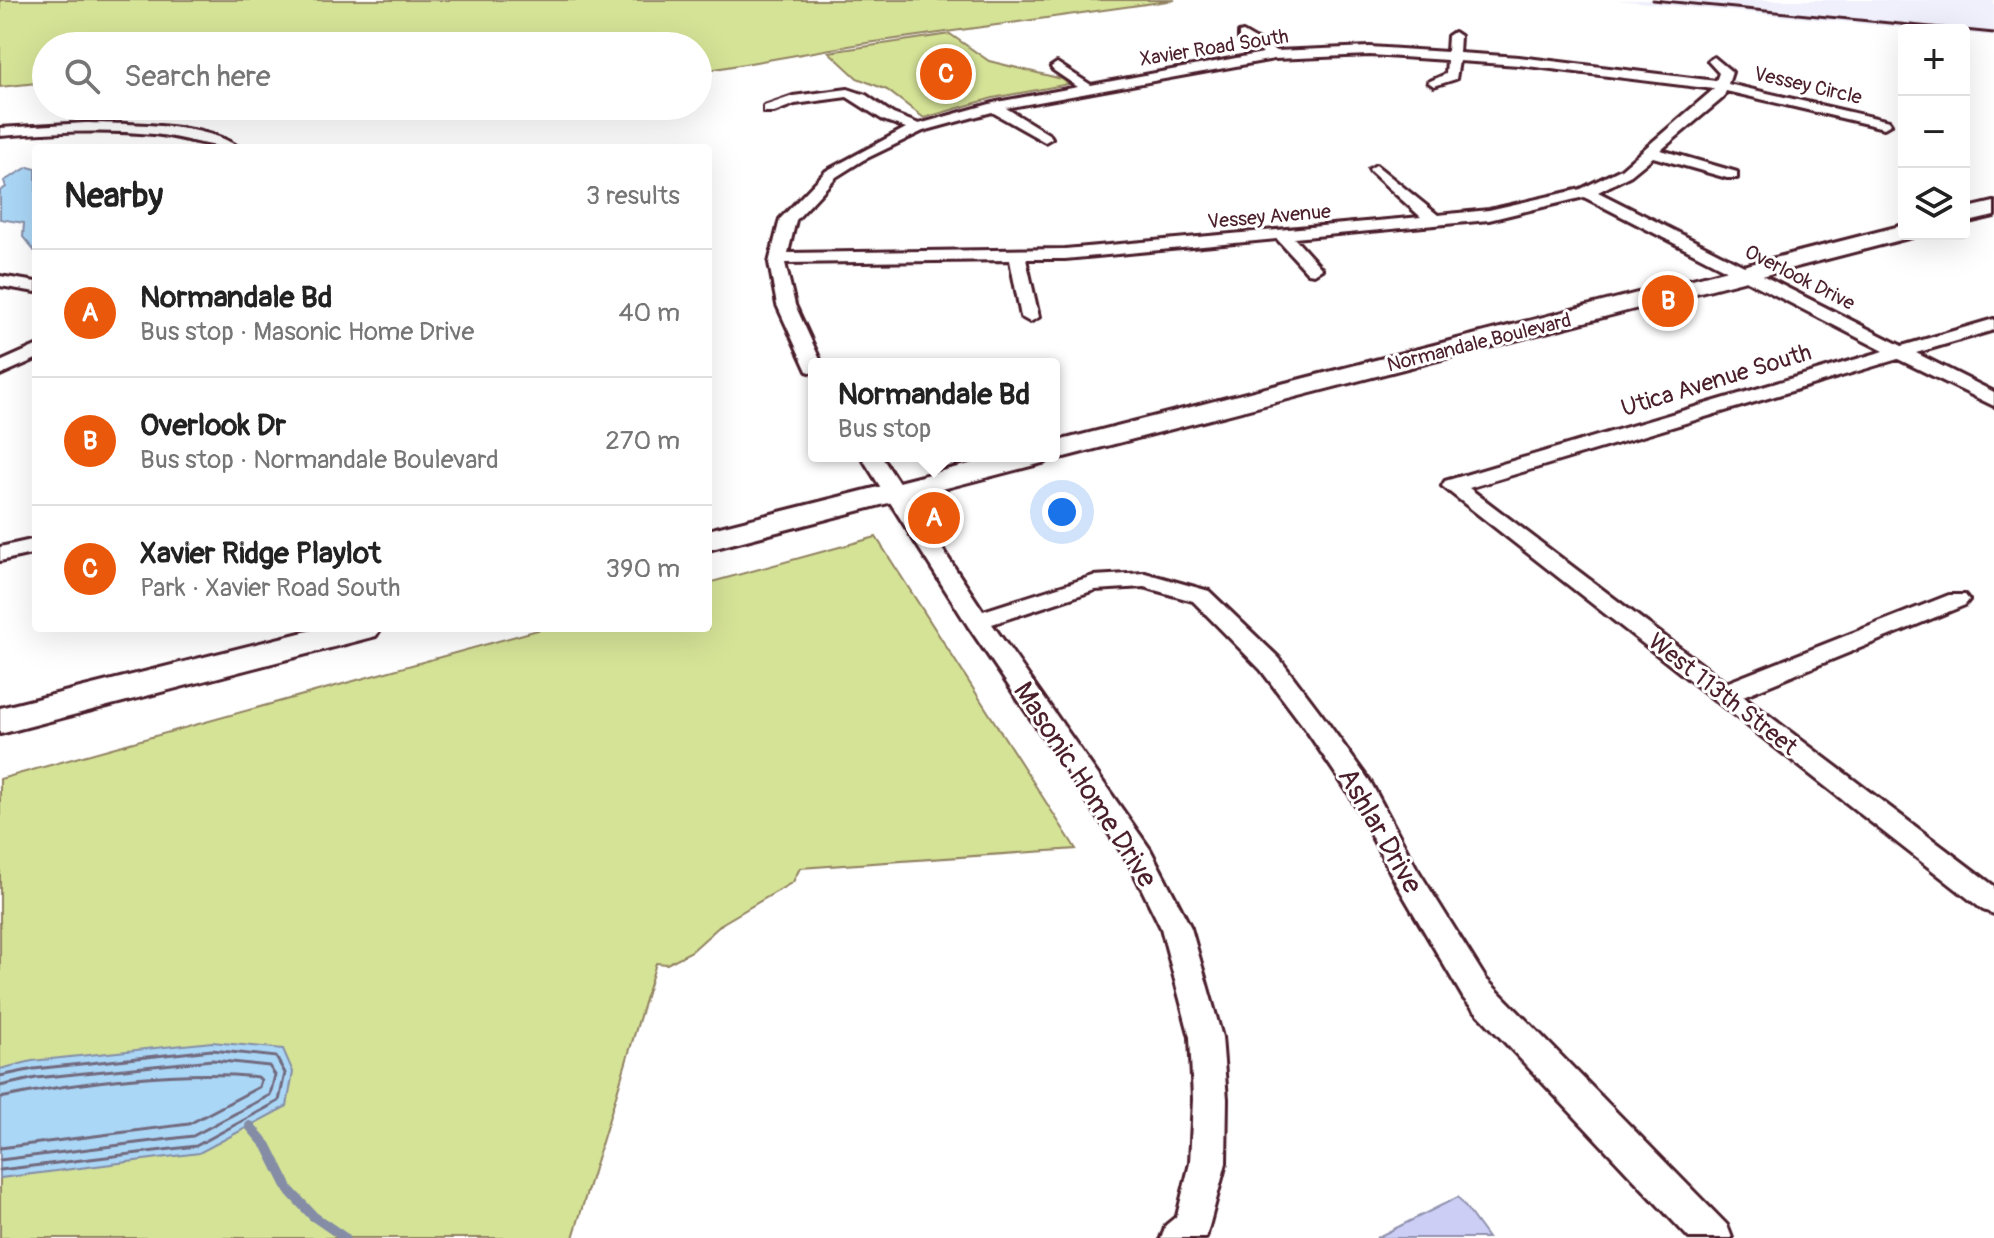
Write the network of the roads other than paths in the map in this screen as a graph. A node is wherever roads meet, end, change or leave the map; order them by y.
1 (1243, 36) dead end
2 (1454, 36) dead end
3 (1274, 55) junction
4 (1455, 55) junction
5 (1714, 61) dead end
6 (1057, 67) dead end
7 (1434, 82) dead end
8 (1722, 86) junction
9 (1087, 88) junction
10 (994, 107) junction
11 (769, 109) dead end
12 (1884, 124) dead end
13 (918, 128) junction
14 (0, 132) edge
15 (1045, 138) dead end
16 (221, 144) edge
17 (1651, 152) junction
18 (1376, 169) dead end
19 (1732, 175) dead end
20 (1586, 192) junction
21 (1994, 209) edge
22 (1970, 215) edge
23 (1437, 222) junction
24 (1898, 234) edge
25 (1282, 235) junction
26 (1017, 256) junction
27 (777, 258) junction
28 (1314, 269) dead end
29 (1745, 273) junction
30 (0, 281) edge
31 (32, 286) edge
32 (1030, 317) dead end
33 (1994, 324) edge
34 (1900, 352) junction
35 (32, 354) edge
36 (810, 358) edge
37 (0, 369) edge
38 (1994, 400) edge
39 (1060, 449) edge
40 (875, 462) edge
41 (1013, 462) edge
42 (1453, 486) joint
43 (897, 492) junction
44 (712, 539) edge
45 (32, 547) edge
46 (0, 554) edge
47 (1957, 600) dead end
48 (977, 621) junction
49 (336, 632) edge
50 (1723, 694) junction
51 (0, 721) edge
52 (1994, 902) edge
53 (1179, 1238) edge
54 (1714, 1238) edge

1 - 3 street
2 - 4 street
3 - 4 street, Xavier Road South
3 - 9 street, Xavier Road South
4 - 7 street
4 - 8 street, Xavier Road South
5 - 8 street
6 - 9 street
8 - 12 street, Vessey Circle
8 - 17 street, Vessey Avenue
9 - 10 street, Xavier Road South
10 - 13 street, Xavier Road South
10 - 15 street
11 - 13 street
13 - 27 street, Xavier Road South
14 - 16 street
17 - 19 street
17 - 20 street, Vessey Avenue
18 - 23 street
20 - 23 street, Vessey Avenue
20 - 29 street, Overlook Drive
21 - 22 street
23 - 25 street, Vessey Avenue
24 - 29 street, Normandale Boulevard
25 - 26 street, Vessey Avenue
25 - 28 street
26 - 27 street, Vessey Avenue
26 - 32 street
27 - 36 street
29 - 34 street, Overlook Drive
29 - 39 street, Normandale Boulevard
30 - 31 street
33 - 34 street, Utica Avenue South
34 - 38 street, Overlook Drive
34 - 42 street, Utica Avenue South
35 - 37 street
40 - 43 street, Masonic Home Drive
41 - 43 street
42 - 50 street, West 113th Street
43 - 44 street
43 - 48 street, Masonic Home Drive
45 - 46 street
47 - 50 street
48 - 53 street, Masonic Home Drive
48 - 54 street, Ashlar Drive
49 - 51 street
50 - 52 street, West 113th Street

